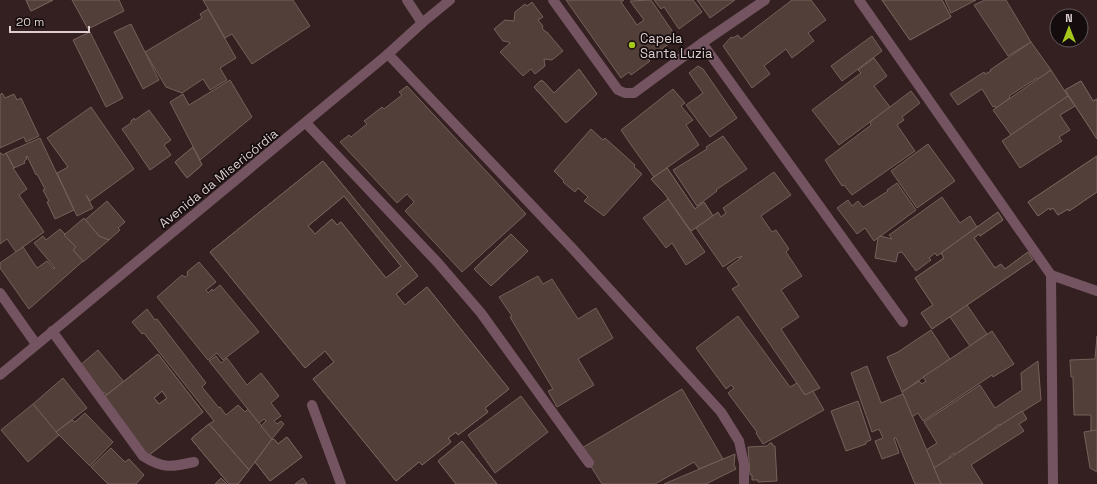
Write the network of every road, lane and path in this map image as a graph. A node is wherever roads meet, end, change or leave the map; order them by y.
1 (407, 0) edge
2 (450, 0) edge
3 (553, 0) edge
4 (765, 0) edge
5 (860, 0) edge
6 (422, 23) junction
7 (702, 43) junction
8 (388, 54) junction
9 (306, 123) junction
10 (1051, 275) junction
11 (1097, 292) edge
12 (0, 293) edge
13 (903, 322) dead end
14 (52, 331) junction
15 (36, 344) junction
16 (0, 375) edge
17 (312, 405) dead end
18 (194, 462) dead end
19 (589, 463) dead end
20 (341, 484) edge
21 (744, 484) edge
22 (1053, 484) edge

1 - 6 street
2 - 6 street, Avenida da Misericórdia
3 - 7 street
4 - 7 street
5 - 10 street
6 - 8 street, Avenida da Misericórdia
7 - 13 street
8 - 9 street, Avenida da Misericórdia
8 - 21 street
9 - 14 street, Avenida da Misericórdia
9 - 19 street
10 - 11 street
10 - 22 street
12 - 15 street
14 - 15 street, Avenida da Misericórdia
14 - 18 street
15 - 16 street, Avenida da Misericórdia
17 - 20 street

